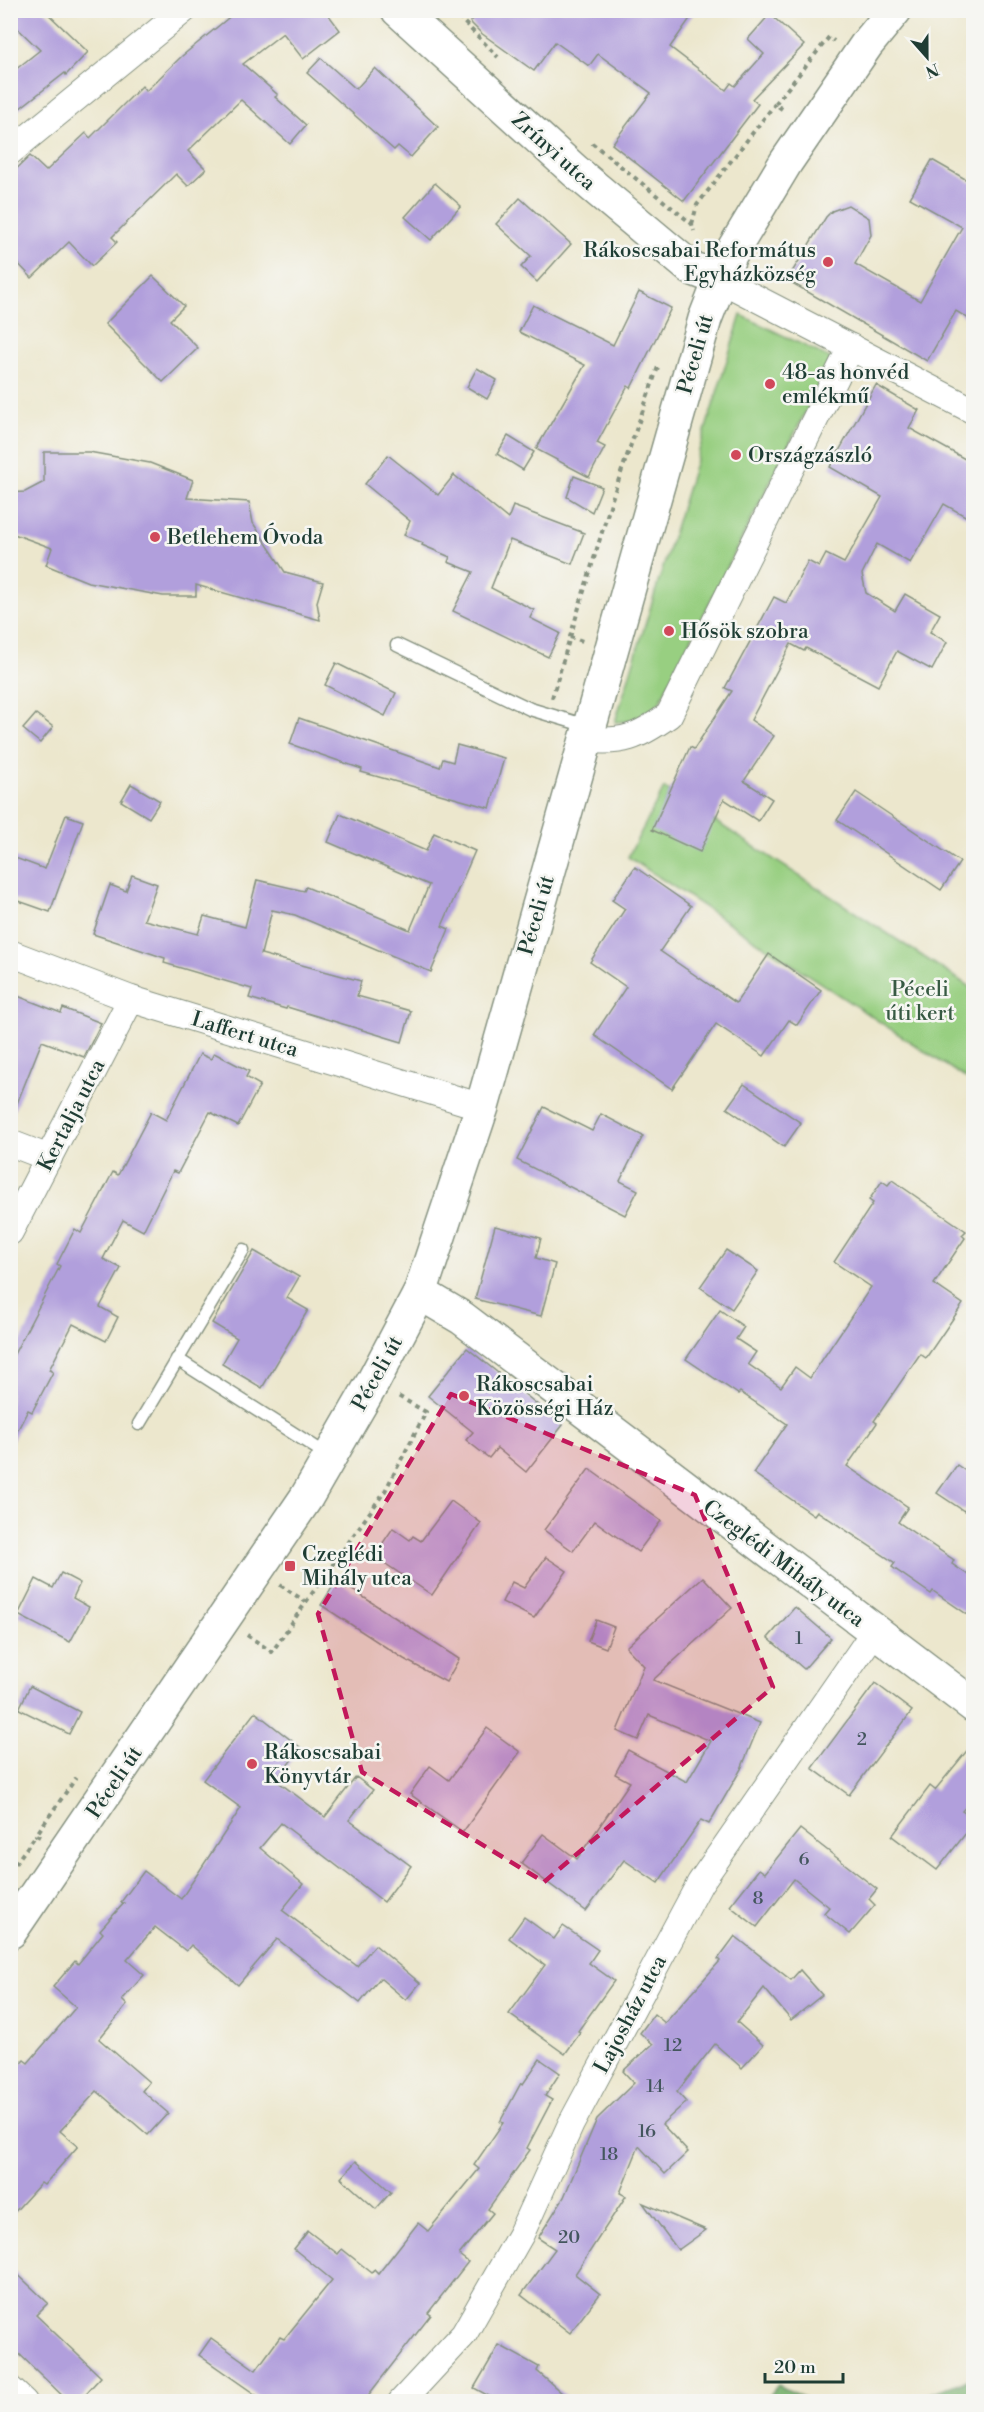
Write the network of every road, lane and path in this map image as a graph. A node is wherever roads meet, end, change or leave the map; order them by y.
1 (184, 10) edge
2 (398, 10) edge
3 (452, 10) edge
4 (895, 10) edge
5 (834, 42) dead end
6 (500, 60) dead end
7 (775, 104) junction
8 (782, 109) dead end
9 (585, 137) dead end
10 (10, 152) edge
11 (692, 224) junction
12 (696, 237) dead end
13 (719, 279) junction
14 (851, 347) junction
15 (660, 360) dead end
16 (974, 411) edge
17 (570, 638) junction
18 (585, 642) dead end
19 (397, 645) dead end
20 (559, 703) dead end
21 (586, 733) junction
22 (10, 953) edge
23 (131, 999) junction
24 (482, 1107) junction
25 (10, 1143) edge
26 (49, 1158) junction
27 (10, 1232) edge
28 (243, 1250) dead end
29 (420, 1293) junction
30 (177, 1359) junction
31 (394, 1393) dead end
32 (139, 1424) dead end
33 (330, 1457) junction
34 (278, 1583) dead end
35 (306, 1602) junction
36 (874, 1632) junction
37 (244, 1633) dead end
38 (974, 1706) edge
39 (36, 1835) dead end
40 (10, 1870) edge
41 (10, 1932) edge
42 (10, 2389) edge
43 (24, 2402) edge
44 (401, 2402) edge

1 - 10 street
2 - 13 main road, Zrínyi utca
3 - 6 path
4 - 13 main road, Péceli út
5 - 7 path
7 - 8 path
7 - 11 path
9 - 11 path
11 - 12 path
13 - 14 street
13 - 21 main road, Péceli út
14 - 16 street
14 - 21 street
15 - 17 path
17 - 18 path
17 - 20 path
19 - 21 lane
21 - 24 main road, Péceli út
22 - 23 street, Laffert utca
23 - 24 street, Laffert utca
23 - 26 street, Kertalja utca
24 - 29 main road, Péceli út
25 - 26 street
26 - 27 street, Kertalja utca
28 - 30 lane
29 - 33 main road, Péceli út
29 - 36 main road, Czeglédi Mihály utca
30 - 32 lane
30 - 33 lane
31 - 35 path
33 - 41 main road, Péceli út
34 - 35 path
35 - 37 path
36 - 38 main road, Czeglédi Mihály utca
36 - 44 street, Lajosház utca
39 - 40 path
42 - 43 street

